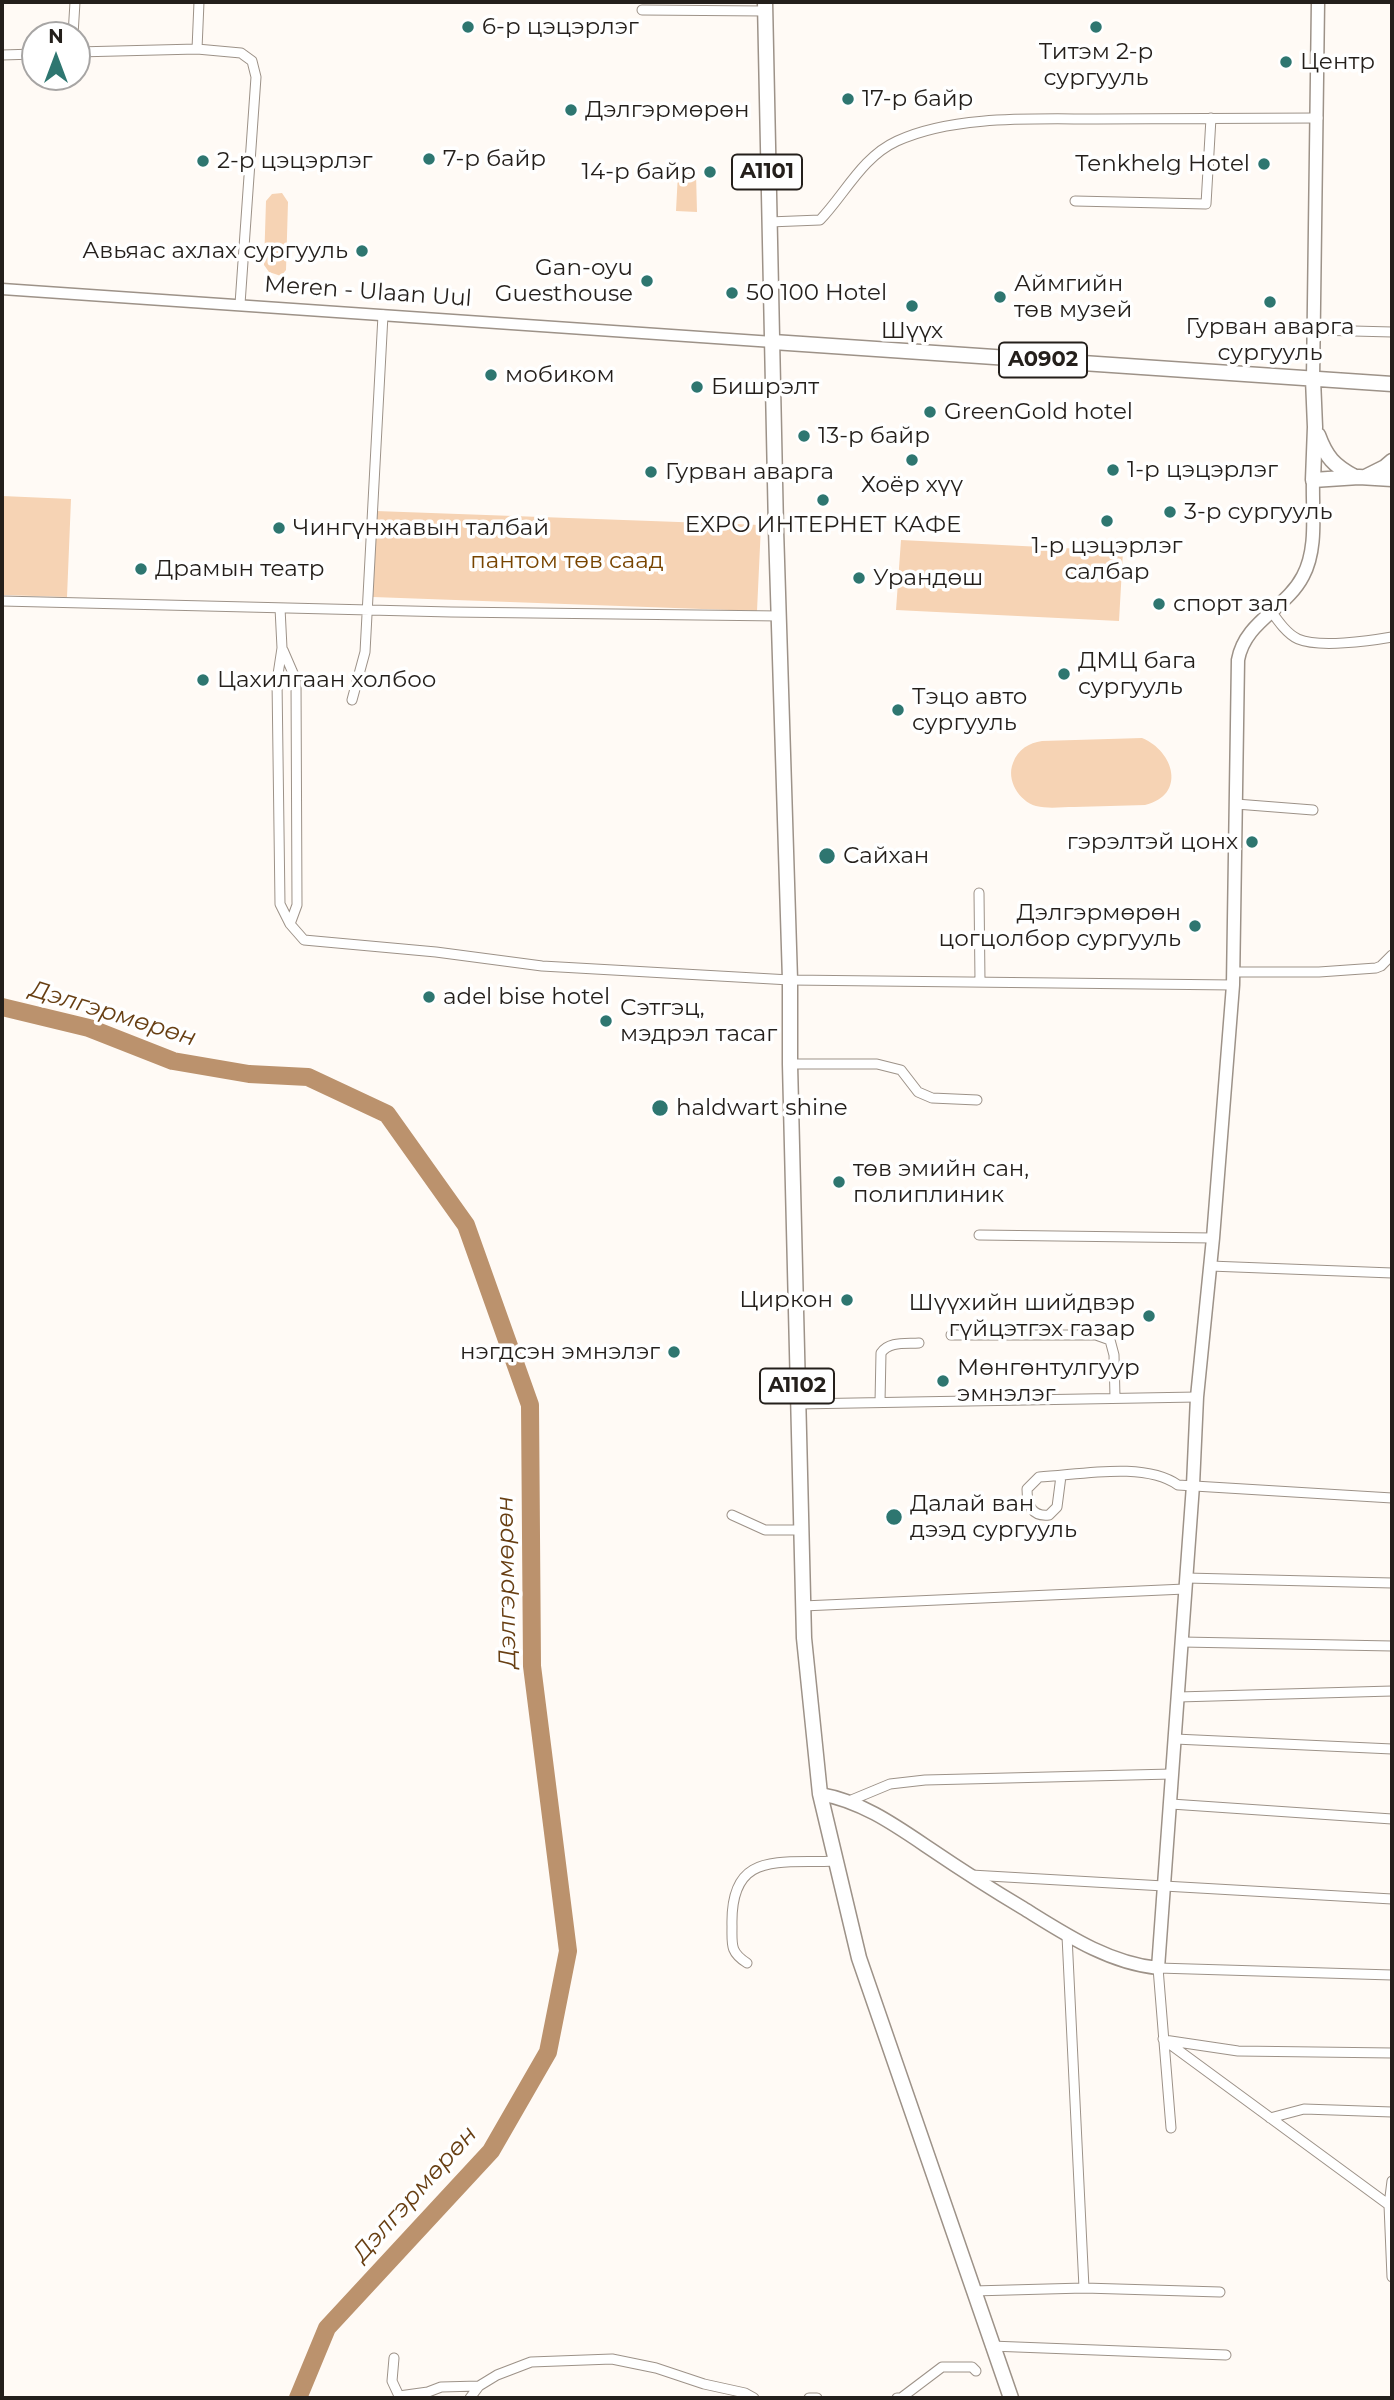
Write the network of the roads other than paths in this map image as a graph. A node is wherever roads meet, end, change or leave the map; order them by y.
1 (75, 2) edge
2 (199, 2) edge
3 (1318, 2) edge
4 (765, 7) edge
5 (642, 10) dead end
6 (74, 21) edge
7 (197, 49) junction
8 (91, 52) edge
9 (21, 54) edge
10 (2, 55) edge
11 (1211, 118) junction
12 (1318, 118) junction
13 (1075, 201) dead end
14 (769, 222) junction
15 (2, 289) edge
16 (240, 304) junction
17 (383, 316) junction
18 (1314, 330) junction
19 (1392, 332) edge
20 (773, 342) junction
21 (1313, 379) junction
22 (1392, 384) edge
23 (1315, 427) junction
24 (1392, 461) edge
25 (1359, 477) junction
26 (1392, 479) edge
27 (1313, 480) junction
28 (2, 601) edge
29 (280, 608) junction
30 (367, 611) junction
31 (1271, 611) junction
32 (780, 615) junction
33 (1392, 637) edge
34 (282, 648) junction
35 (352, 700) dead end
36 (1236, 804) junction
37 (1313, 810) dead end
38 (979, 893) dead end
39 (290, 924) junction
40 (1392, 955) edge
41 (1233, 979) junction
42 (790, 980) junction
43 (980, 981) junction
44 (790, 1064) junction
45 (977, 1100) dead end
46 (979, 1236) dead end
47 (1213, 1238) junction
48 (1210, 1266) junction
49 (1392, 1273) edge
50 (951, 1335) dead end
51 (919, 1343) dead end
52 (1197, 1397) junction
53 (1115, 1398) junction
54 (880, 1402) junction
55 (798, 1404) junction
56 (1062, 1476) junction
57 (1193, 1485) junction
58 (1392, 1498) edge
59 (732, 1515) dead end
60 (801, 1531) junction
61 (1392, 1583) edge
62 (1186, 1584) junction
63 (803, 1606) junction
64 (1182, 1642) junction
65 (1392, 1646) edge
66 (1392, 1691) edge
67 (1178, 1697) junction
68 (1175, 1740) junction
69 (1392, 1749) edge
70 (1172, 1774) junction
71 (820, 1794) junction
72 (849, 1801) junction
73 (1171, 1804) junction
74 (1392, 1819) edge
75 (835, 1861) junction
76 (969, 1875) junction
77 (1164, 1887) junction
78 (1392, 1899) edge
79 (1067, 1936) junction
80 (747, 1963) dead end
81 (1158, 1968) junction
82 (1392, 1975) edge
83 (1163, 2039) junction
84 (1392, 2053) edge
85 (1392, 2112) edge
86 (1270, 2118) junction
87 (1171, 2128) dead end
88 (1392, 2181) edge
89 (1389, 2205) junction
90 (1392, 2277) edge
91 (1084, 2288) junction
92 (973, 2291) junction
93 (1220, 2292) dead end
94 (991, 2346) junction
95 (1226, 2355) dead end
96 (394, 2358) dead end
97 (976, 2371) dead end
98 (479, 2386) junction
99 (470, 2398) edge
100 (754, 2398) edge
101 (808, 2398) edge
102 (817, 2398) edge
103 (897, 2398) edge
104 (1011, 2398) edge

1 - 6 street
2 - 7 street
3 - 12 main road
4 - 5 street
4 - 14 main road, A1101
7 - 8 street
7 - 16 street
9 - 10 street
11 - 12 street
11 - 13 street
11 - 14 street
12 - 18 main road
14 - 20 main road, A1101
15 - 16 street, Meren - Ulaan Uul
16 - 17 street, Meren - Ulaan Uul
17 - 20 street, Meren - Ulaan Uul
17 - 30 street
18 - 19 street
18 - 21 main road
20 - 21 main road, A0902
20 - 32 main road, A1102
21 - 22 main road, A0902
21 - 23 main road
23 - 25 main road
23 - 27 main road
24 - 25 main road
25 - 26 main road
25 - 27 main road
27 - 31 main road
28 - 29 street
29 - 30 street
29 - 34 street
30 - 32 street
30 - 35 street
31 - 33 street
31 - 36 main road
32 - 42 main road, A1102
34 - 39 street
34 - 39 street
36 - 37 street
36 - 41 main road
38 - 43 street
39 - 42 street
40 - 41 street
41 - 43 street
41 - 47 main road
42 - 43 street
42 - 44 main road, A1102
44 - 45 street
44 - 55 main road, A1102
46 - 47 street
47 - 48 main road
48 - 49 street
48 - 52 main road
50 - 53 street
51 - 54 street
52 - 53 street
52 - 57 main road
53 - 54 street
54 - 55 street
55 - 60 main road, A1102
56 - 56 street
56 - 57 street
57 - 58 street
57 - 62 main road
59 - 60 street
60 - 63 main road, A1102
61 - 62 street
62 - 63 street
62 - 64 main road
63 - 71 main road, A1102
64 - 65 street
64 - 67 main road
66 - 67 street
67 - 68 main road
68 - 69 street
68 - 70 main road
70 - 72 street
70 - 73 main road
71 - 72 main road
71 - 75 main road, A1102
72 - 76 main road
73 - 74 street
73 - 77 main road
75 - 80 street
75 - 92 main road, A1102
76 - 77 street
76 - 79 main road
77 - 78 street
77 - 81 main road
79 - 81 main road
79 - 91 street
81 - 82 street
81 - 83 street
83 - 84 street
83 - 86 street
83 - 87 street
85 - 86 street
86 - 89 street
88 - 89 street
89 - 90 street
91 - 92 street
91 - 93 street
92 - 94 main road, A1102
94 - 95 street
94 - 104 main road, A1102
96 - 98 street
97 - 103 street
98 - 99 street
98 - 100 street
101 - 102 street

